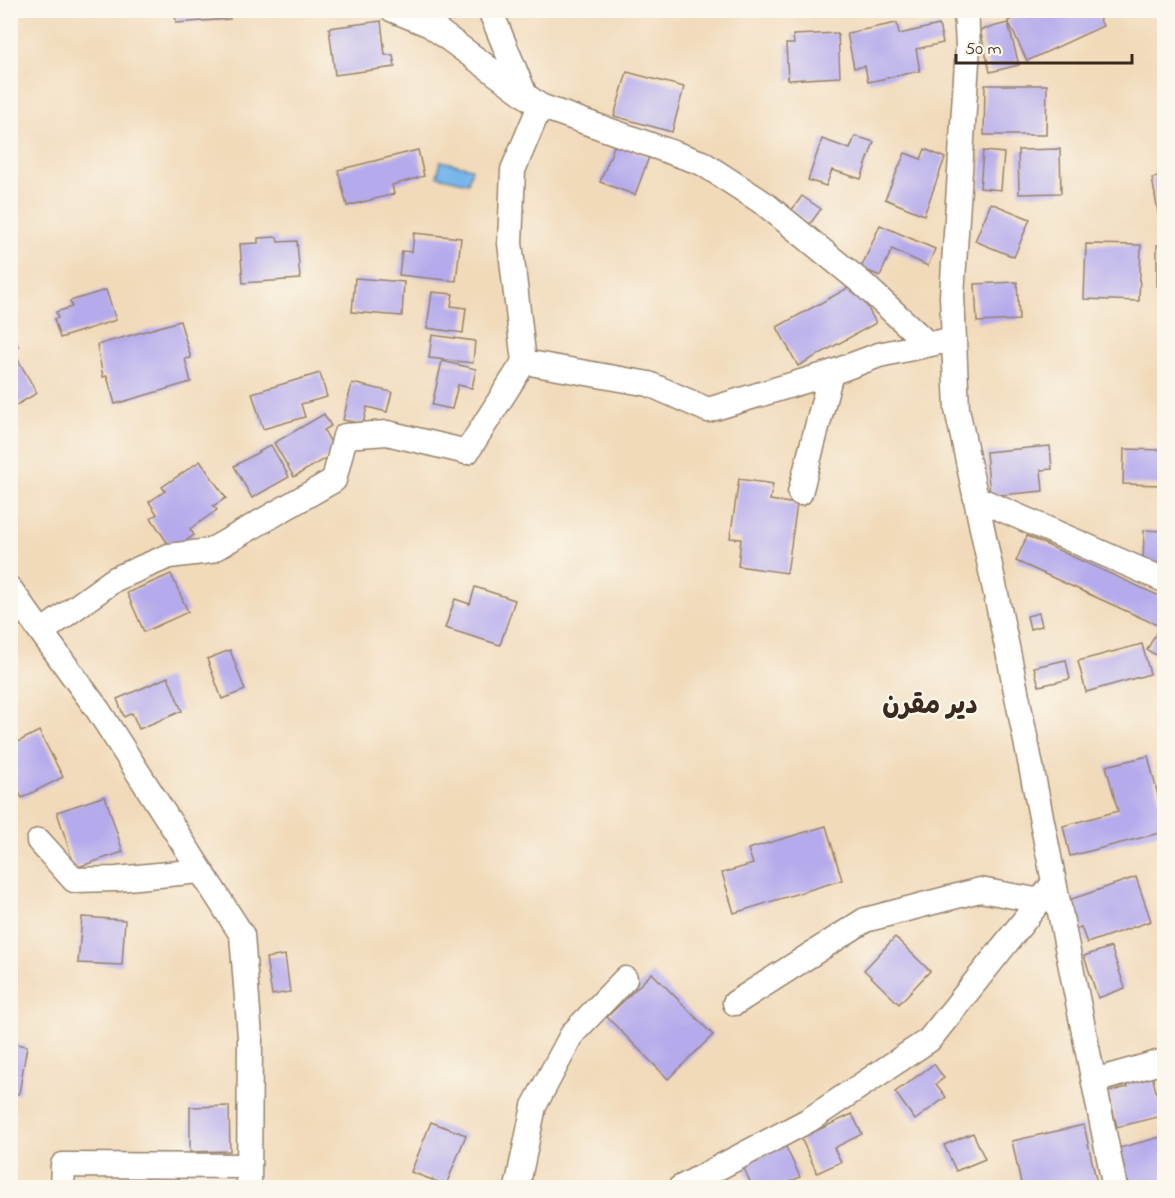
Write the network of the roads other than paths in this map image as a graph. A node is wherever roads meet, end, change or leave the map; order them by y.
1 (393, 10) edge
2 (490, 10) edge
3 (970, 12) edge
4 (533, 100) junction
5 (954, 339) junction
6 (928, 344) junction
7 (524, 362) junction
8 (831, 373) junction
9 (800, 493) dead end
10 (976, 498) junction
11 (1164, 580) edge
12 (10, 589) edge
13 (43, 631) junction
14 (39, 841) dead end
15 (200, 871) junction
16 (1048, 892) junction
17 (625, 979) dead end
18 (735, 1003) dead end
19 (1164, 1061) edge
20 (1094, 1081) junction
21 (249, 1177) edge
22 (62, 1188) edge
23 (517, 1188) edge
24 (680, 1188) edge
25 (1115, 1188) edge

1 - 4 street
2 - 4 street
3 - 5 street
4 - 6 street
4 - 7 street
5 - 6 street
5 - 10 street
6 - 8 street
7 - 8 street
7 - 13 street
8 - 9 street
10 - 11 street
10 - 16 street
12 - 13 street
13 - 15 street
14 - 15 street
15 - 21 street
16 - 18 street
16 - 20 street
16 - 24 street
17 - 23 street
19 - 20 street
20 - 25 street
21 - 22 street

